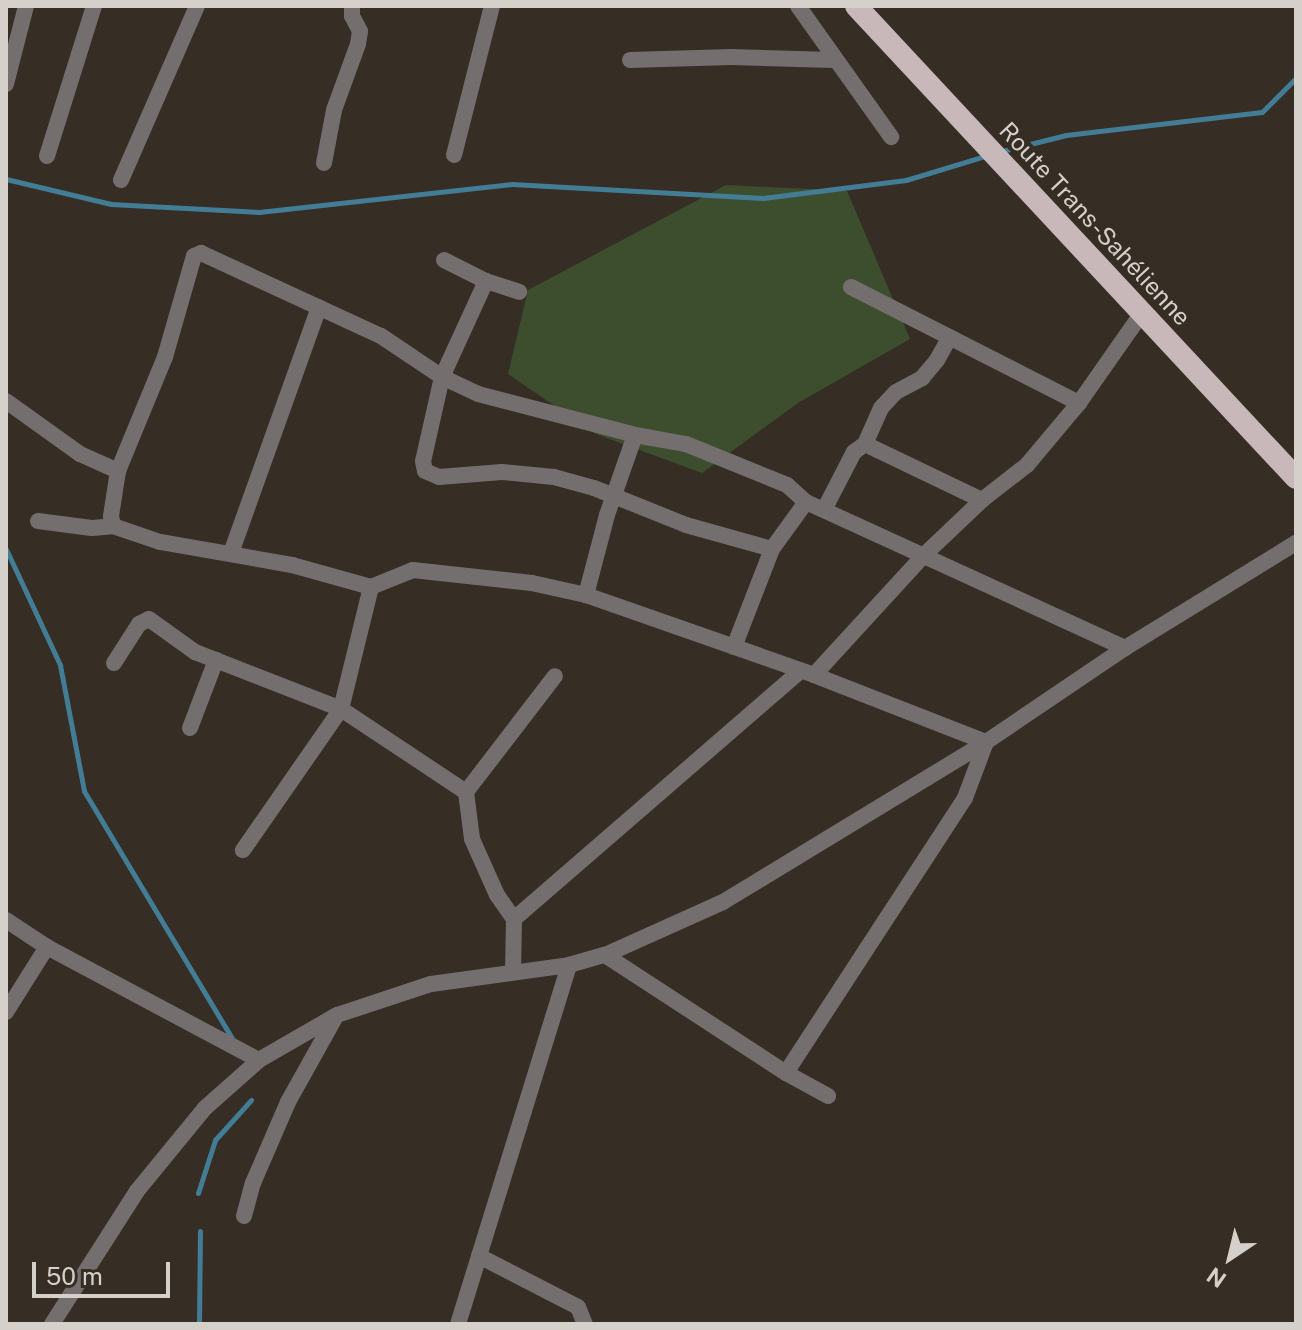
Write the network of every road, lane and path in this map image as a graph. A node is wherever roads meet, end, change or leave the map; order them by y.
1 (26, 6) edge
2 (94, 6) edge
3 (197, 6) edge
4 (352, 6) edge
5 (492, 6) edge
6 (798, 6) edge
7 (856, 6) edge
8 (630, 60) dead end
9 (833, 60) junction
10 (6, 84) edge
11 (891, 137) dead end
12 (454, 155) dead end
13 (47, 156) dead end
14 (324, 163) dead end
15 (121, 180) dead end
16 (444, 260) dead end
17 (486, 281) junction
18 (851, 287) dead end
19 (519, 292) dead end
20 (319, 307) junction
21 (1142, 313) junction
22 (950, 337) junction
23 (442, 377) junction
24 (6, 401) edge
25 (1079, 403) junction
26 (635, 435) junction
27 (865, 444) junction
28 (118, 471) junction
29 (1296, 478) edge
30 (613, 498) junction
31 (982, 500) junction
32 (806, 502) junction
33 (824, 510) junction
34 (38, 521) dead end
35 (113, 526) junction
36 (1296, 543) edge
37 (772, 549) junction
38 (231, 553) junction
39 (922, 557) junction
40 (371, 587) junction
41 (586, 595) junction
42 (734, 647) junction
43 (1125, 648) junction
44 (216, 660) junction
45 (114, 663) dead end
46 (807, 673) junction
47 (555, 676) dead end
48 (341, 709) junction
49 (190, 728) dead end
50 (986, 742) junction
51 (466, 792) junction
52 (243, 850) dead end
53 (514, 919) junction
54 (6, 920) edge
55 (47, 947) junction
56 (605, 955) junction
57 (569, 965) junction
58 (513, 970) junction
59 (6, 1012) edge
60 (337, 1015) junction
61 (259, 1060) junction
62 (786, 1073) junction
63 (828, 1096) dead end
64 (244, 1216) dead end
65 (479, 1256) junction
66 (52, 1324) edge
67 (458, 1324) edge
68 (585, 1324) edge

1 - 10 street
2 - 13 street
3 - 15 street
4 - 14 street
5 - 12 street
6 - 9 street
7 - 21 highway, Route Trans-Sahélienne
8 - 9 street
9 - 11 street
16 - 17 street
17 - 19 street
17 - 23 street
18 - 22 street
20 - 23 street
20 - 28 street
20 - 38 street
21 - 25 street
21 - 29 highway, Route Trans-Sahélienne
22 - 25 street
22 - 27 street
23 - 26 street
23 - 30 street
24 - 28 street
25 - 31 street
26 - 30 street
26 - 32 street
27 - 31 street
27 - 33 street
28 - 35 street
30 - 37 street
30 - 41 street
31 - 39 street
32 - 33 street
32 - 37 street
33 - 39 street
34 - 35 street
35 - 38 street
36 - 43 street
37 - 42 street
38 - 40 street
39 - 43 street
39 - 46 street
40 - 41 street
40 - 48 street
41 - 42 street
42 - 46 street
43 - 50 street
44 - 45 street
44 - 48 street
44 - 49 street
46 - 50 street
46 - 53 street
47 - 51 street
48 - 51 street
48 - 52 street
50 - 56 street
50 - 62 street
51 - 53 street
53 - 58 street
54 - 55 street
55 - 59 street
55 - 61 street
56 - 57 street
56 - 62 street
57 - 58 street
57 - 65 street
58 - 60 street
60 - 61 street
60 - 64 street
61 - 66 street
62 - 63 street
65 - 67 street
65 - 68 street

